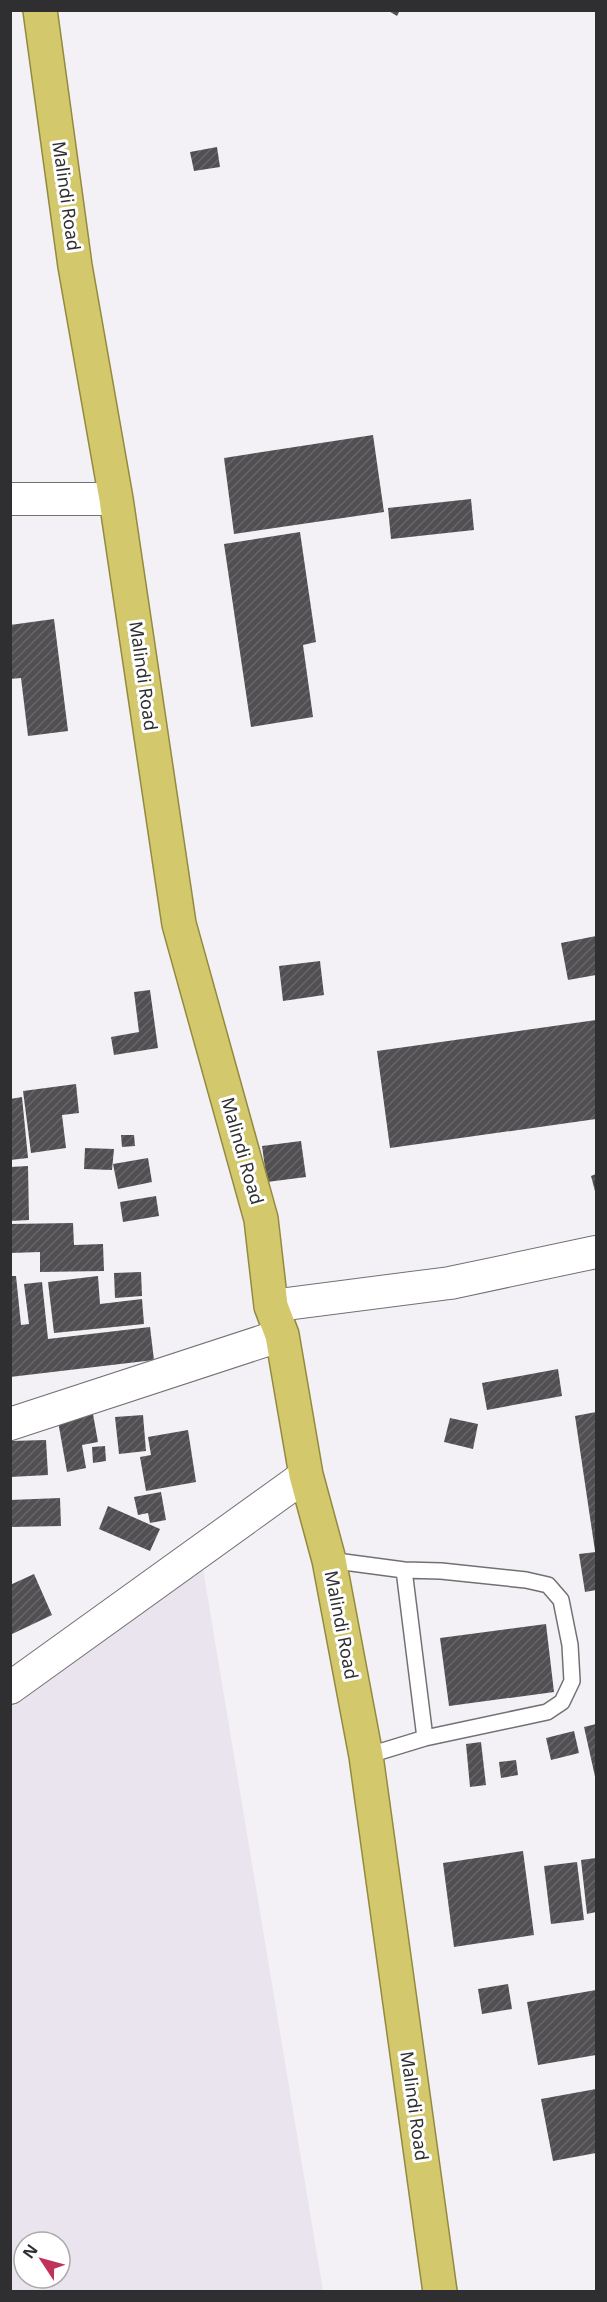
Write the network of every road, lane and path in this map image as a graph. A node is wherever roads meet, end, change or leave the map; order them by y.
1 (40, 10) edge
2 (10, 499) edge
3 (116, 499) junction
4 (597, 1252) edge
5 (277, 1321) junction
6 (10, 1424) edge
7 (306, 1475) junction
8 (329, 1560) junction
9 (404, 1570) junction
10 (10, 1688) edge
11 (425, 1738) junction
12 (366, 1756) junction
13 (440, 2292) edge

1 - 3 highway, Malindi Road
2 - 3 street
3 - 5 highway, Malindi Road
4 - 5 street
5 - 6 street
5 - 7 highway, Malindi Road
7 - 8 highway, Malindi Road
7 - 10 street
8 - 9 lane
8 - 12 highway, Malindi Road
9 - 11 lane
9 - 11 lane
11 - 12 lane
12 - 13 highway, Malindi Road

